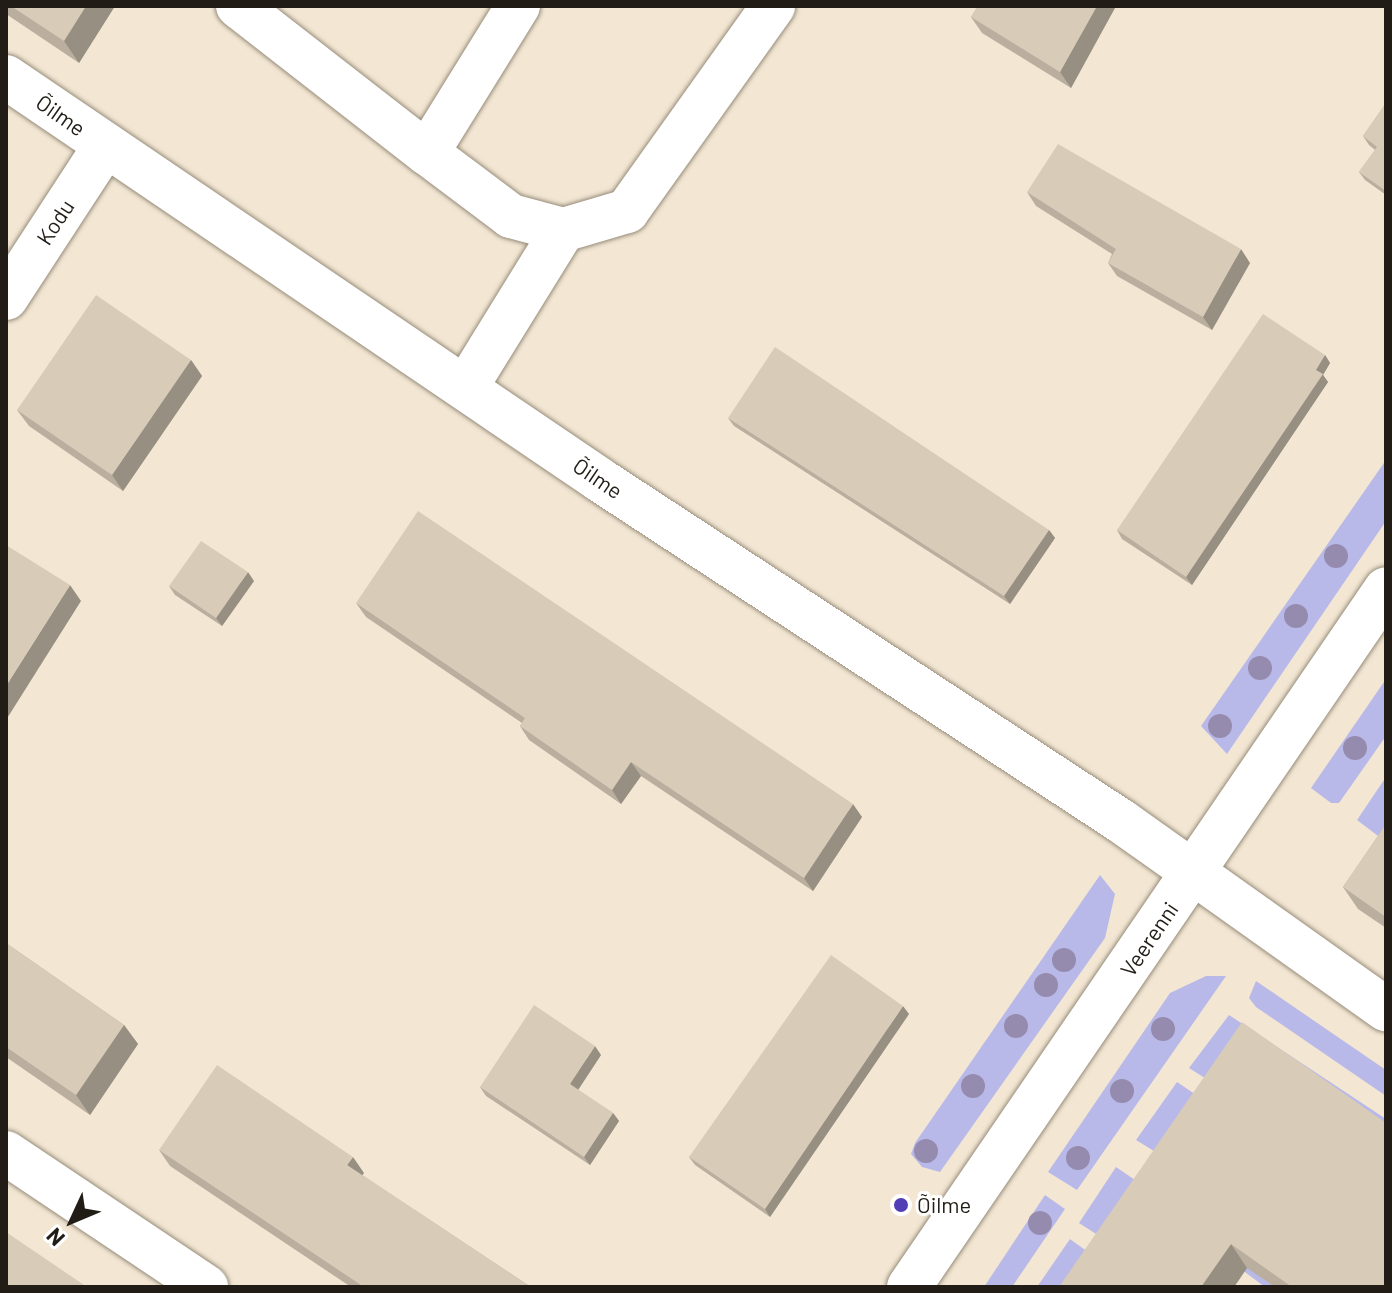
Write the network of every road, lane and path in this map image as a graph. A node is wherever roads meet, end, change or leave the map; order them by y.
1 (238, 6) edge
2 (518, 6) edge
3 (773, 6) edge
4 (6, 77) edge
5 (105, 146) junction
6 (427, 153) junction
7 (563, 230) junction
8 (6, 298) edge
9 (466, 387) junction
10 (1386, 589) edge
11 (1193, 874) junction
12 (1386, 1009) edge
13 (6, 1153) edge
14 (206, 1287) edge
15 (909, 1287) edge

1 - 6 street
2 - 6 street
3 - 7 street
4 - 5 street, Õilme
5 - 8 street, Kodu
5 - 9 street, Õilme
6 - 7 street
7 - 9 street
9 - 11 street, Õilme
10 - 11 street, Veerenni
11 - 12 street, Õilme
11 - 15 street, Veerenni
13 - 14 street

